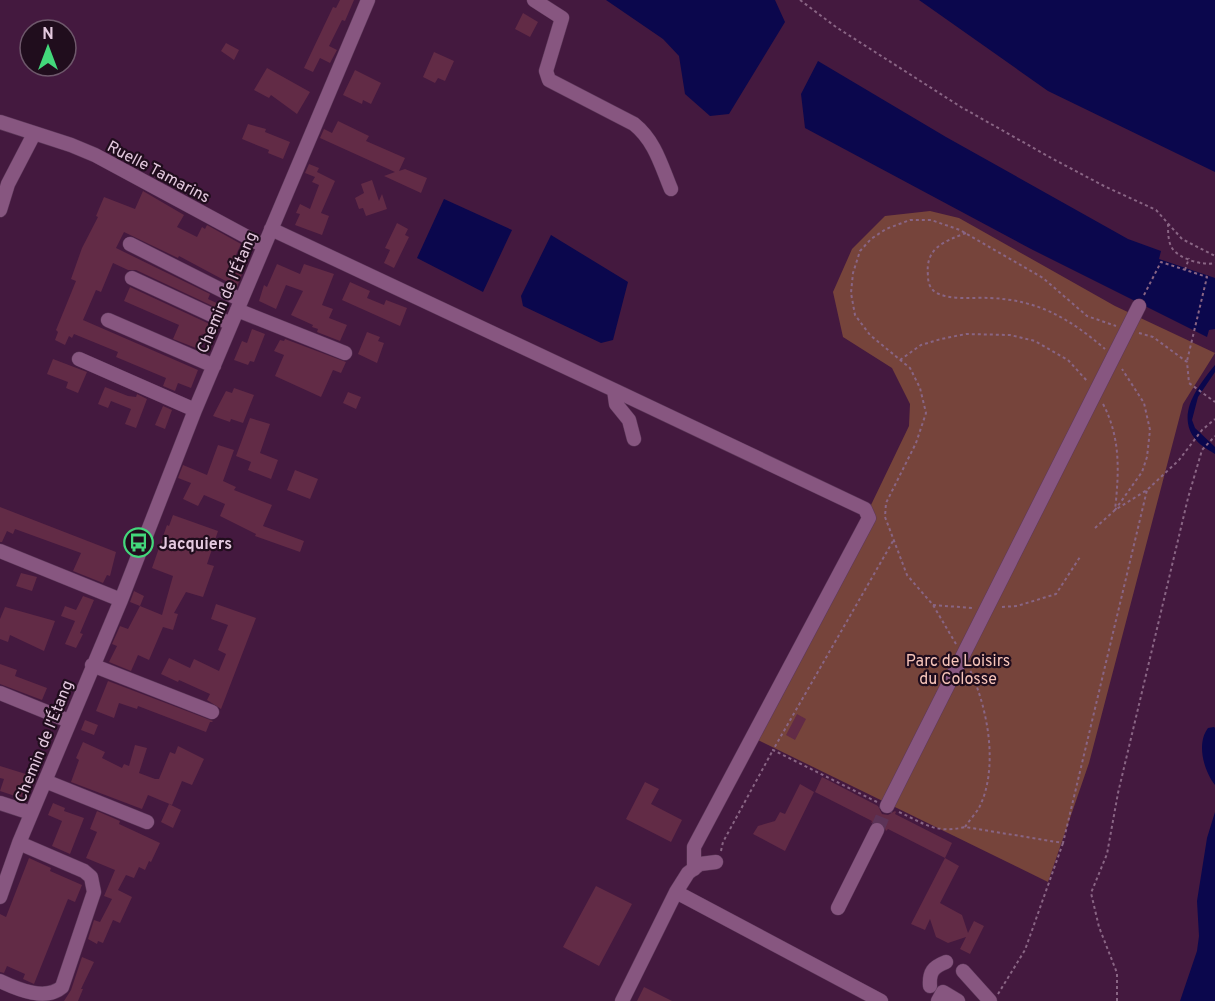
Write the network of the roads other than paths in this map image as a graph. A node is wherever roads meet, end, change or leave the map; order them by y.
1 (368, 0) edge
2 (534, 0) edge
3 (0, 122) edge
4 (34, 134) junction
5 (671, 189) dead end
6 (0, 210) edge
7 (271, 229) junction
8 (130, 244) dead end
9 (264, 246) junction
10 (132, 278) dead end
11 (239, 305) junction
12 (1139, 306) road end
13 (108, 320) dead end
14 (231, 324) junction
15 (345, 353) dead end
16 (79, 359) dead end
17 (214, 366) junction
18 (614, 390) junction
19 (195, 410) junction
20 (634, 439) dead end
21 (0, 551) edge
22 (121, 600) junction
23 (92, 665) junction
24 (0, 693) edge
25 (212, 712) dead end
26 (69, 721) junction
27 (45, 781) junction
28 (0, 803) edge
29 (887, 806) tunnel mouth
30 (31, 813) junction
31 (147, 822) dead end
32 (877, 830) tunnel mouth
33 (19, 843) junction
34 (718, 859) road end
35 (693, 869) junction
36 (676, 892) junction
37 (0, 897) edge
38 (838, 908) dead end
39 (946, 963) dead end
40 (963, 971) dead end
41 (0, 981) edge
42 (937, 993) edge
43 (622, 1001) edge
44 (881, 1001) edge
45 (958, 1001) edge
46 (991, 1001) edge

1 - 7 street, Chemin de l'Étang
2 - 5 street
3 - 4 street, Ruelle Tamarins
4 - 6 street
4 - 9 street, Ruelle Tamarins
7 - 9 street, Chemin de l'Étang
7 - 18 street
8 - 11 street
9 - 11 street, Chemin de l'Étang
10 - 14 street
11 - 14 street, Chemin de l'Étang
11 - 15 street
12 - 29 street
13 - 17 street
14 - 17 street, Chemin de l'Étang
16 - 19 street
17 - 19 street, Chemin de l'Étang
18 - 20 street
18 - 35 street
19 - 22 street, Chemin de l'Étang
21 - 22 street
22 - 23 street, Chemin de l'Étang
23 - 25 street
23 - 26 street, Chemin de l'Étang
24 - 26 street
26 - 27 street, Chemin de l'Étang
27 - 30 street, Chemin de l'Étang
27 - 31 street
28 - 30 street
30 - 33 street, Chemin de l'Étang
32 - 38 street
33 - 37 street, Chemin de l'Étang
33 - 41 street
34 - 35 street
35 - 36 street
36 - 43 street
36 - 44 street
39 - 42 street
40 - 46 street
42 - 45 street

